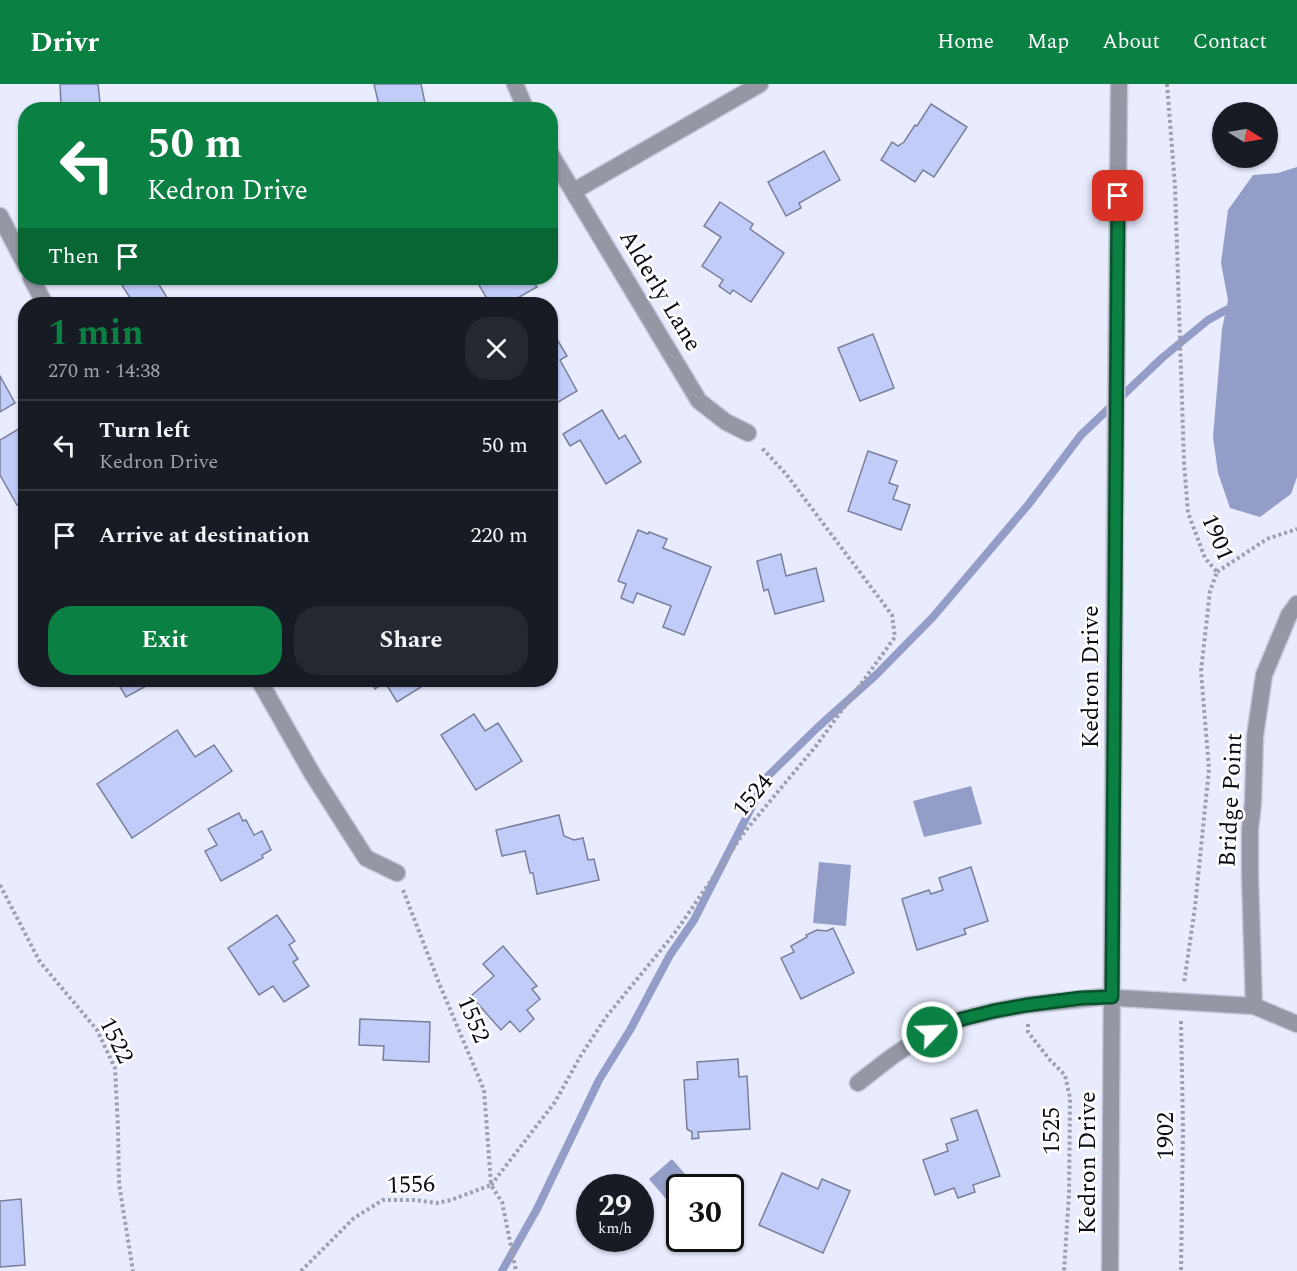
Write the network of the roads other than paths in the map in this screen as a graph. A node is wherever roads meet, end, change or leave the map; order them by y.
1 (515, 84) edge
2 (760, 84) edge
3 (1119, 84) edge
4 (523, 102) edge
5 (558, 166) edge
6 (574, 191) junction
7 (0, 216) edge
8 (18, 251) edge
9 (748, 433) road end
10 (1297, 604) edge
11 (263, 687) edge
12 (397, 873) road end
13 (1112, 997) junction
14 (1254, 1006) junction
15 (1297, 1024) edge
16 (858, 1083) dead end
17 (1110, 1271) edge

1 - 4 street
2 - 6 street
3 - 13 street, Kedron Drive
5 - 6 street, Alderly Lane
6 - 9 street, Alderly Lane
7 - 8 street
10 - 14 street, Bridge Point
11 - 12 street
13 - 14 street
13 - 16 street
13 - 17 street, Kedron Drive
14 - 15 street

